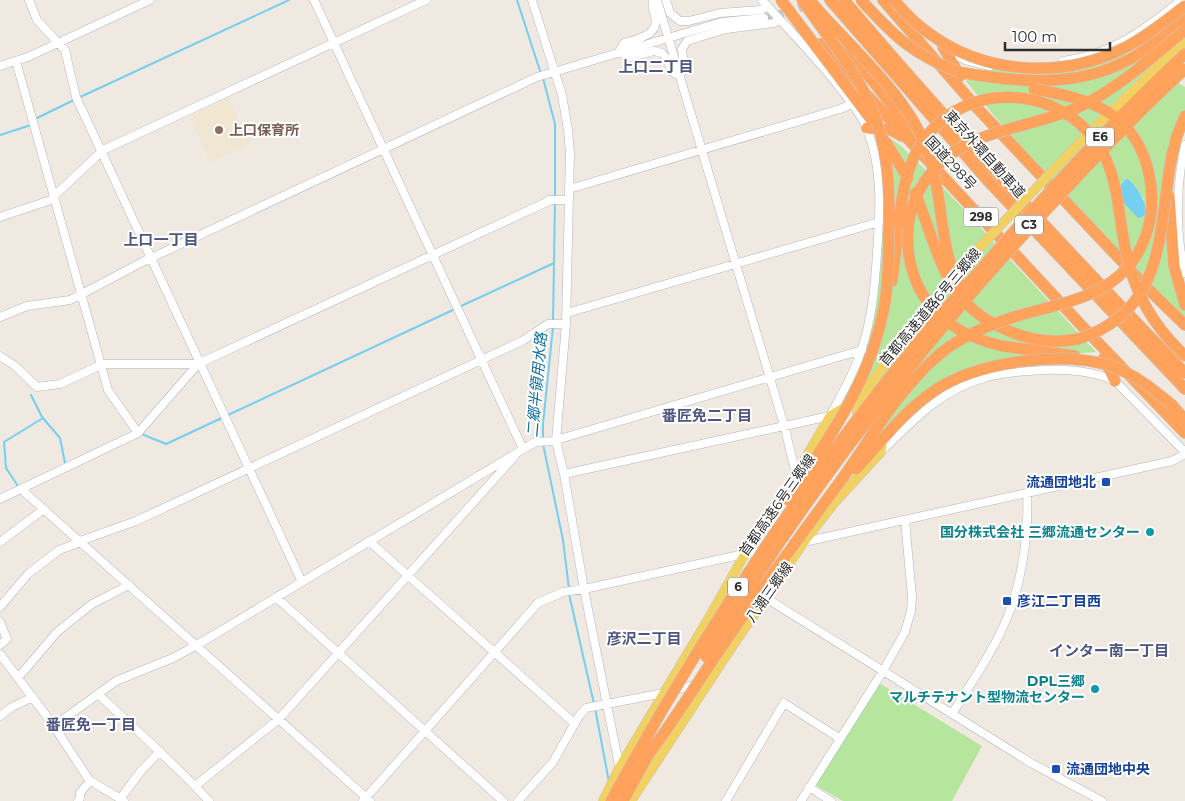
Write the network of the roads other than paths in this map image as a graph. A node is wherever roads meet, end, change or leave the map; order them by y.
1 (29, 0) edge
2 (150, 0) edge
3 (314, 0) edge
4 (426, 0) edge
5 (532, 0) edge
6 (653, 0) edge
7 (657, 0) edge
8 (666, 0) edge
9 (780, 0) edge
10 (802, 0) edge
11 (810, 0) edge
12 (830, 0) edge
13 (844, 0) edge
14 (861, 0) edge
15 (870, 0) edge
16 (883, 0) edge
17 (894, 0) edge
18 (900, 0) edge
19 (1181, 0) edge
20 (764, 3) edge
21 (1185, 6) edge
22 (764, 18) tunnel mouth
23 (779, 19) junction
24 (1185, 19) edge
25 (1185, 30) edge
26 (668, 37) junction
27 (1185, 42) edge
28 (59, 43) junction
29 (334, 43) junction
30 (943, 47) junction
31 (619, 52) junction
32 (882, 53) junction
33 (1185, 54) edge
34 (16, 61) junction
35 (0, 66) edge
36 (942, 66) junction
37 (1185, 69) edge
38 (555, 71) junction
39 (958, 72) junction
40 (680, 76) junction
41 (852, 104) junction
42 (978, 109) junction
43 (1185, 116) edge
44 (867, 128) junction
45 (912, 143) junction
46 (1185, 145) edge
47 (383, 149) junction
48 (702, 149) junction
49 (1173, 150) junction
50 (101, 152) junction
51 (569, 189) junction
52 (53, 198) junction
53 (569, 200) junction
54 (978, 214) junction
55 (0, 217) edge
56 (879, 222) junction
57 (1022, 229) junction
58 (433, 256) junction
59 (150, 258) junction
60 (736, 264) junction
61 (1185, 274) edge
62 (1150, 291) junction
63 (80, 295) junction
64 (885, 301) junction
65 (1185, 304) edge
66 (567, 313) junction
67 (0, 317) edge
68 (992, 323) junction
69 (566, 324) junction
70 (1185, 325) edge
71 (1082, 326) junction
72 (1185, 336) edge
73 (862, 350) junction
74 (0, 356) edge
75 (1185, 356) edge
76 (482, 360) junction
77 (1101, 363) junction
78 (100, 364) junction
79 (200, 364) junction
80 (1185, 373) edge
81 (769, 377) junction
82 (1116, 381) junction
83 (887, 388) junction
84 (1185, 389) edge
85 (865, 392) junction
86 (830, 416) junction
87 (1185, 419) edge
88 (784, 425) junction
89 (1185, 432) edge
90 (138, 433) junction
91 (556, 440) junction
92 (522, 450) junction
93 (881, 452) junction
94 (1185, 453) edge
95 (248, 468) junction
96 (564, 474) junction
97 (796, 474) junction
98 (21, 489) junction
99 (1027, 493) junction
100 (0, 499) edge
101 (44, 508) junction
102 (818, 512) junction
103 (905, 520) junction
104 (370, 541) junction
105 (0, 542) edge
106 (80, 542) junction
107 (804, 542) junction
108 (744, 554) junction
109 (408, 575) junction
110 (302, 582) junction
111 (129, 585) junction
112 (584, 589) junction
113 (766, 597) junction
114 (277, 598) junction
115 (726, 605) junction
116 (0, 607) edge
117 (0, 622) edge
118 (0, 645) edge
119 (197, 645) junction
120 (495, 651) junction
121 (338, 653) junction
122 (0, 654) edge
123 (684, 659) junction
124 (883, 671) junction
125 (18, 678) junction
126 (710, 681) junction
127 (664, 693) junction
128 (98, 694) junction
129 (33, 697) junction
130 (606, 705) junction
131 (952, 714) junction
132 (0, 716) edge
133 (279, 719) junction
134 (574, 723) junction
135 (54, 726) junction
136 (424, 730) junction
137 (839, 738) junction
138 (160, 751) junction
139 (648, 755) junction
140 (619, 768) junction
141 (90, 781) junction
142 (196, 786) junction
143 (809, 787) junction
144 (122, 800) edge
145 (366, 800) edge
146 (606, 800) edge
147 (78, 801) edge
148 (209, 801) edge
149 (503, 801) edge
150 (518, 801) edge
151 (623, 801) edge
152 (629, 801) edge
153 (726, 801) edge
154 (801, 801) edge
155 (831, 801) edge
156 (1102, 801) edge

1 - 28 street
2 - 28 street
3 - 29 street
4 - 29 street
5 - 38 street
6 - 31 street
7 - 26 street
8 - 20 street
9 - 45 highway, 国道298号 / 298
9 - 68 highway, bridge
10 - 64 highway, bridge
11 - 54 highway
11 - 68 highway, bridge
12 - 32 highway, 東京外環自動車道 / C3
13 - 32 highway, 東京外環自動車道 / C3
14 - 36 highway, bridge
15 - 36 highway, bridge
16 - 42 highway
17 - 21 highway, bridge
18 - 30 street
19 - 30 street
20 - 23 street
22 - 26 street
23 - 40 street
23 - 41 street
24 - 39 highway
25 - 77 highway, bridge
26 - 31 street
26 - 40 street
27 - 85 main road, bridge
28 - 34 street
28 - 50 street
29 - 47 street
29 - 50 street
30 - 42 highway
31 - 38 street
31 - 40 street
32 - 80 highway, 東京外環自動車道 / C3
32 - 84 highway, 東京外環自動車道 / C3
33 - 57 highway, E6, bridge
34 - 35 street
34 - 52 street
36 - 39 highway, bridge
37 - 57 highway, E6, bridge
38 - 47 street
38 - 51 street
39 - 102 highway, bridge
40 - 48 street
41 - 44 street
41 - 48 street
42 - 62 highway
43 - 49 highway
44 - 45 highway
44 - 56 street
45 - 54 highway, 国道298号 / 298
46 - 61 street
47 - 58 street
47 - 59 street
48 - 51 street
48 - 60 street
49 - 65 highway, bridge
49 - 68 highway, bridge
50 - 52 street
50 - 59 street
51 - 53 street
52 - 55 street
52 - 63 street
53 - 58 street
53 - 66 street
54 - 71 highway, 国道298号 / 298
56 - 60 street
56 - 73 street
57 - 83 highway, 首都高速道路6号三郷線 / 6, bridge
58 - 76 street
58 - 79 street
59 - 63 street
59 - 79 street
60 - 66 street
60 - 81 street
62 - 70 highway
62 - 72 highway
63 - 67 street
63 - 78 street
64 - 75 highway, bridge
64 - 115 highway, bridge
66 - 69 street
69 - 76 street
69 - 91 street
71 - 82 highway
71 - 89 highway, 国道298号 / 298
73 - 81 street
73 - 86 street
74 - 78 street
76 - 92 street
76 - 95 street
77 - 87 highway, bridge
77 - 102 highway, bridge
78 - 79 street
78 - 90 street
79 - 90 street
79 - 95 street
81 - 88 street
81 - 91 street
82 - 93 street
82 - 94 street
83 - 115 highway, 首都高速6号三郷線 / 6, bridge
83 - 139 highway, 首都高速6号三郷線 / 6, bridge
85 - 86 main road
85 - 93 main road
86 - 88 street
86 - 97 main road
88 - 96 street
88 - 97 street
90 - 98 street
91 - 92 street
91 - 96 street
92 - 104 street
92 - 109 street
93 - 107 main road, 八潮三郷線
94 - 99 street
95 - 106 street
95 - 110 street
96 - 112 street
97 - 108 main road
98 - 100 street
98 - 101 street
99 - 103 street
99 - 131 street
101 - 105 street
101 - 106 street
102 - 139 highway, bridge
103 - 107 street
103 - 124 street
104 - 109 street
104 - 110 street
106 - 111 street
106 - 116 street
107 - 108 street
107 - 113 main road, 八潮三郷線
108 - 112 street
108 - 123 main road
109 - 120 street
109 - 121 street
110 - 114 street
111 - 119 street
111 - 125 street
112 - 120 street
112 - 130 street
113 - 123 street
113 - 124 street
113 - 126 main road, 八潮三郷線
114 - 119 street
114 - 121 street
115 - 146 highway, 首都高速6号三郷線 / 6, bridge
117 - 118 street
119 - 128 street
119 - 133 street
120 - 134 street
120 - 136 street
121 - 133 street
121 - 136 street
122 - 125 street
123 - 127 main road
124 - 131 street
124 - 137 street
125 - 129 street
126 - 127 street
126 - 152 main road, 八潮三郷線
127 - 130 street
127 - 140 main road
128 - 135 street
128 - 138 street
129 - 132 street
129 - 135 street
130 - 134 street
130 - 140 street
131 - 156 street
133 - 142 street
133 - 145 street
134 - 150 street
135 - 141 street
136 - 145 street
136 - 149 street
137 - 143 street
137 - 153 street
138 - 142 street
138 - 144 street
139 - 151 highway, 首都高速6号三郷線 / 6, bridge
140 - 146 main road
140 - 152 street
141 - 144 street
141 - 147 street
142 - 148 street
143 - 154 street
143 - 155 street

